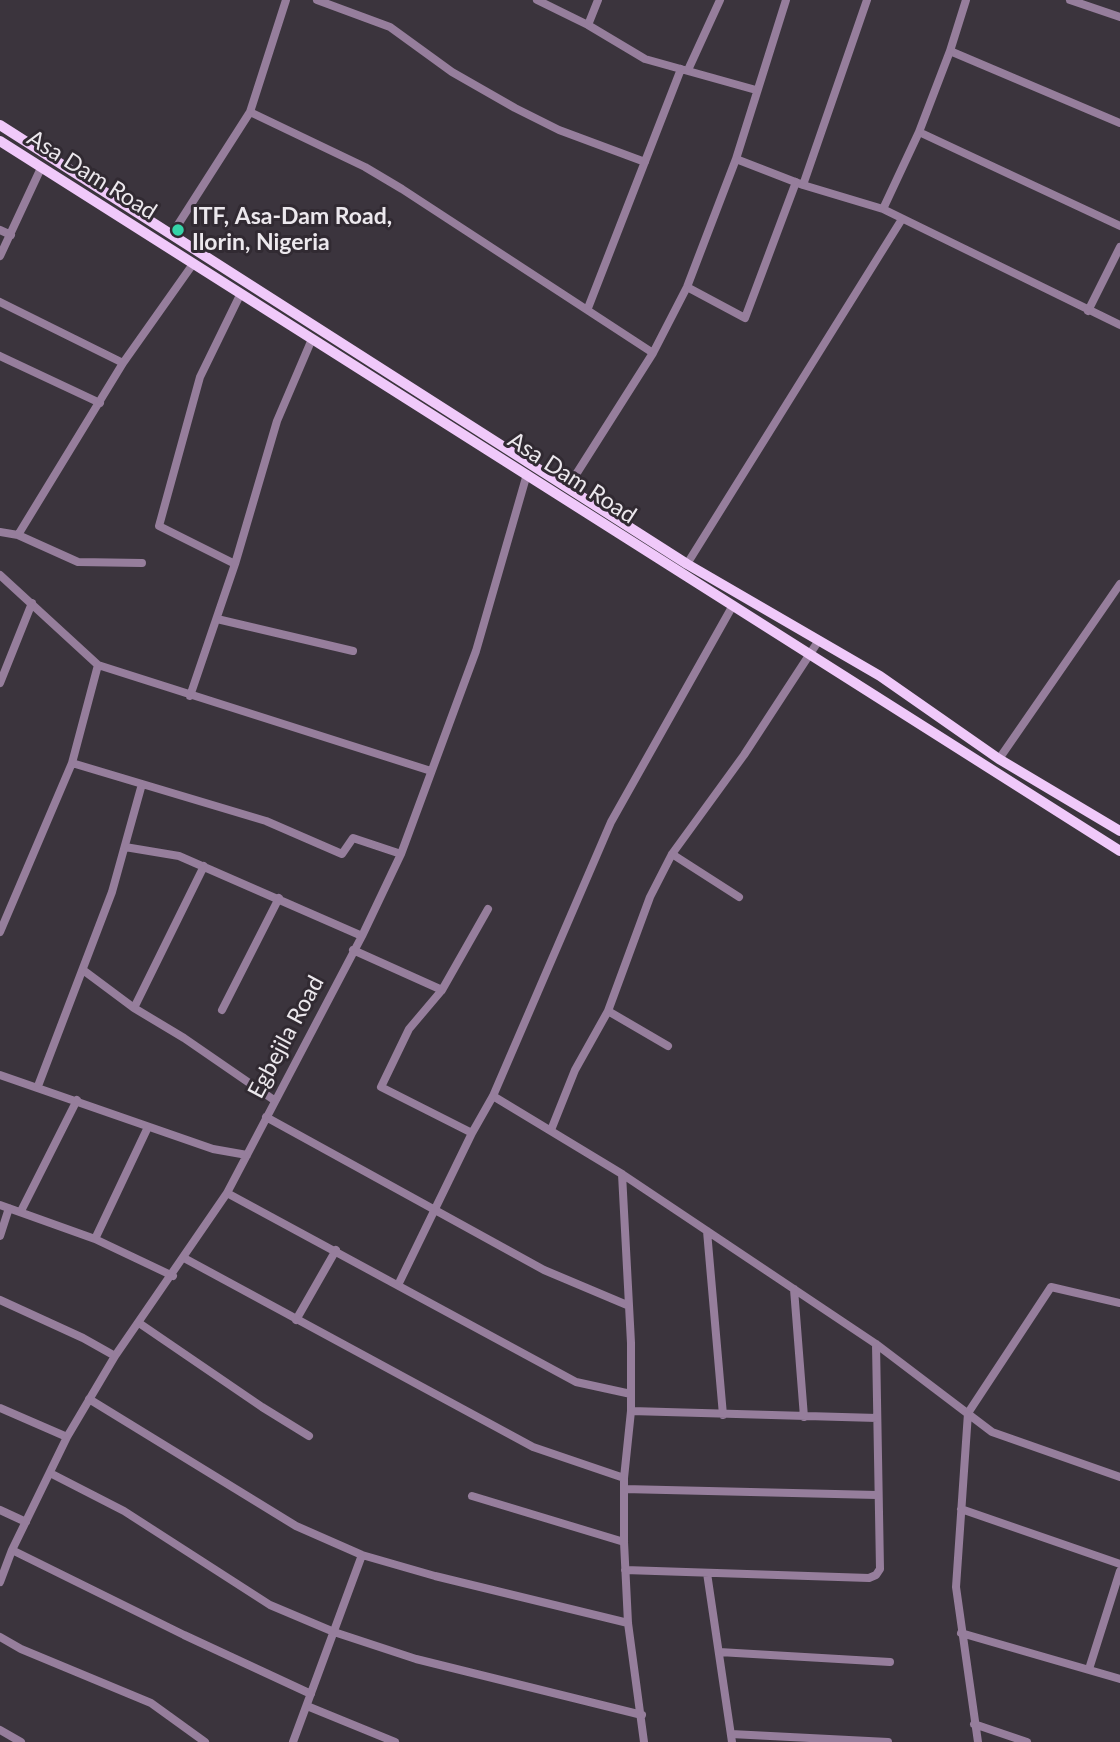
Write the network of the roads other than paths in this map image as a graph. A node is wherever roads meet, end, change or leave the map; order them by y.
1 (286, 0) edge
2 (317, 0) edge
3 (537, 0) edge
4 (598, 0) edge
5 (720, 0) edge
6 (786, 0) edge
7 (867, 0) edge
8 (966, 0) edge
9 (1070, 0) edge
10 (330, 2) edge
11 (1120, 17) edge
12 (588, 24) junction
13 (950, 51) junction
14 (684, 70) junction
15 (756, 90) junction
16 (250, 112) junction
17 (1120, 123) edge
18 (0, 125) edge
19 (919, 132) junction
20 (0, 141) edge
21 (736, 159) junction
22 (645, 162) junction
23 (41, 168) junction
24 (799, 184) junction
25 (111, 195) junction
26 (103, 206) junction
27 (883, 209) junction
28 (902, 219) junction
29 (1120, 226) edge
30 (0, 230) edge
31 (172, 234) junction
32 (10, 235) junction
33 (1120, 247) edge
34 (0, 256) edge
35 (193, 264) junction
36 (687, 288) junction
37 (241, 293) junction
38 (0, 302) edge
39 (588, 308) junction
40 (1088, 311) junction
41 (1120, 326) edge
42 (312, 339) junction
43 (653, 352) junction
44 (0, 356) edge
45 (123, 363) junction
46 (100, 403) junction
47 (527, 474) junction
48 (568, 487) junction
49 (0, 532) edge
50 (18, 535) junction
51 (142, 563) dead end
52 (234, 564) junction
53 (687, 564) junction
54 (0, 575) edge
55 (1120, 584) edge
56 (32, 603) junction
57 (732, 607) junction
58 (216, 619) junction
59 (819, 640) junction
60 (353, 651) dead end
61 (811, 654) junction
62 (98, 666) junction
63 (0, 683) edge
64 (190, 695) junction
65 (999, 759) junction
66 (72, 763) junction
67 (431, 771) junction
68 (142, 784) junction
69 (1120, 831) edge
70 (125, 847) junction
71 (1120, 851) edge
72 (401, 854) junction
73 (672, 854) junction
74 (204, 866) junction
75 (739, 897) dead end
76 (279, 898) junction
77 (488, 909) dead end
78 (0, 932) edge
79 (362, 936) junction
80 (353, 950) junction
81 (83, 970) junction
82 (442, 990) junction
83 (134, 1008) junction
84 (222, 1010) dead end
85 (608, 1011) junction
86 (668, 1046) dead end
87 (0, 1075) edge
88 (38, 1086) junction
89 (494, 1096) junction
90 (77, 1100) junction
91 (274, 1100) junction
92 (266, 1117) junction
93 (148, 1127) junction
94 (551, 1130) junction
95 (472, 1133) junction
96 (247, 1155) junction
97 (621, 1174) junction
98 (227, 1193) junction
99 (0, 1205) edge
100 (9, 1208) junction
101 (434, 1209) junction
102 (21, 1211) junction
103 (707, 1231) junction
104 (0, 1236) edge
105 (95, 1239) junction
106 (336, 1250) junction
107 (184, 1258) junction
108 (173, 1276) junction
109 (399, 1283) junction
110 (794, 1289) junction
111 (0, 1300) edge
112 (1120, 1303) edge
113 (627, 1305) junction
114 (296, 1321) junction
115 (139, 1323) junction
116 (876, 1344) junction
117 (114, 1356) junction
118 (631, 1394) junction
119 (89, 1399) junction
120 (0, 1408) edge
121 (631, 1411) junction
122 (968, 1413) junction
123 (723, 1415) junction
124 (804, 1417) junction
125 (877, 1418) junction
126 (309, 1436) dead end
127 (67, 1437) junction
128 (50, 1473) junction
129 (1120, 1477) edge
130 (624, 1478) junction
131 (624, 1489) junction
132 (877, 1494) junction
133 (472, 1496) dead end
134 (961, 1509) junction
135 (0, 1510) edge
136 (26, 1521) junction
137 (624, 1542) junction
138 (12, 1550) junction
139 (362, 1555) junction
140 (1120, 1564) edge
141 (625, 1570) junction
142 (1120, 1571) edge
143 (707, 1573) junction
144 (0, 1582) edge
145 (628, 1623) junction
146 (334, 1632) junction
147 (961, 1633) junction
148 (0, 1637) edge
149 (719, 1652) junction
150 (890, 1662) dead end
151 (1089, 1669) junction
152 (1120, 1679) edge
153 (311, 1694) junction
154 (307, 1706) junction
155 (642, 1715) junction
156 (974, 1724) junction
157 (0, 1730) edge
158 (731, 1738) edge
159 (21, 1742) edge
160 (205, 1742) edge
161 (293, 1742) edge
162 (395, 1742) edge
163 (644, 1742) edge
164 (888, 1742) edge
165 (978, 1742) edge
166 (1027, 1742) edge

1 - 16 street
2 - 10 street
3 - 12 street
4 - 12 street
5 - 14 street
6 - 15 street
7 - 24 street
8 - 13 street
9 - 11 street
10 - 22 street
12 - 14 street
13 - 17 street
13 - 19 street
14 - 15 street
14 - 22 street
15 - 21 street
16 - 31 street
16 - 39 street
18 - 25 main road, Asa Dam Road
19 - 27 street
19 - 29 street
20 - 23 main road, Asa Dam Road
21 - 24 street
21 - 36 street
22 - 39 street
23 - 26 main road, Asa Dam Road
23 - 32 street
24 - 27 street
24 - 36 street
25 - 26 main road
25 - 31 main road, Asa Dam Road
26 - 35 main road, Asa Dam Road
27 - 28 street
28 - 40 street
28 - 53 street
30 - 32 street
31 - 48 main road, Asa Dam Road
32 - 34 street
33 - 40 street
35 - 37 main road, Asa Dam Road
35 - 45 street
36 - 43 street
37 - 42 main road, Asa Dam Road
37 - 52 street
38 - 45 street
39 - 43 street
40 - 41 street
42 - 47 main road, Asa Dam Road
42 - 52 street
43 - 48 street
44 - 46 street
45 - 46 street
46 - 50 street
47 - 57 main road, Asa Dam Road
47 - 67 street, Egbejila Road
48 - 53 main road, Asa Dam Road
49 - 50 street
50 - 51 street
52 - 58 street
53 - 59 main road, Asa Dam Road
54 - 56 street
55 - 65 street
56 - 62 street
56 - 63 street
57 - 61 main road, Asa Dam Road
57 - 89 street
58 - 60 street
58 - 64 street
59 - 61 street
59 - 65 main road, Asa Dam Road
61 - 71 main road, Asa Dam Road
61 - 73 street
62 - 64 street
62 - 66 street
64 - 67 street
65 - 69 main road, Asa Dam Road
66 - 68 street
66 - 78 street
67 - 72 street, Egbejila Road
68 - 70 street
68 - 72 street
70 - 74 street
70 - 81 street
72 - 79 street, Egbejila Road
73 - 75 street
73 - 85 street
74 - 76 street
74 - 83 street
76 - 79 street
76 - 84 street
77 - 82 street
79 - 80 street, Egbejila Road
80 - 82 street
80 - 91 street, Egbejila Road
81 - 83 street
81 - 88 street
82 - 95 street
83 - 91 street
85 - 86 street
85 - 94 street
87 - 88 street
88 - 90 street
89 - 94 street
89 - 95 street
90 - 93 street
90 - 102 street
91 - 92 street, Egbejila Road
92 - 96 street, Egbejila Road
92 - 101 street
93 - 96 street
93 - 105 street
94 - 97 street
95 - 101 street
96 - 98 street, Egbejila Road
97 - 103 street
97 - 113 street
98 - 106 street
98 - 107 street, Egbejila Road
99 - 100 street
100 - 102 street
100 - 104 street
101 - 109 street
101 - 113 street
102 - 105 street
103 - 110 street
103 - 123 street
105 - 108 street
106 - 109 street
106 - 114 street
107 - 108 street, Egbejila Road
107 - 114 street
108 - 115 street, Egbejila Road
109 - 118 street
110 - 116 street
110 - 124 street
111 - 117 street
112 - 122 street
113 - 118 street
114 - 130 street
115 - 117 street, Egbejila Road
115 - 126 street
116 - 122 street
116 - 125 street
117 - 119 street, Egbejila Road
118 - 121 street
119 - 127 street, Egbejila Road
119 - 139 street
120 - 127 street
121 - 123 street
121 - 130 street
122 - 129 street
122 - 134 street
123 - 124 street
124 - 125 street
125 - 132 street
127 - 128 street, Egbejila Road
128 - 136 street, Egbejila Road
128 - 146 street
130 - 131 street
131 - 132 street
131 - 137 street
132 - 143 street
133 - 137 street
134 - 140 street
134 - 147 street
135 - 136 street
136 - 138 street, Egbejila Road
137 - 141 street
138 - 144 street, Egbejila Road
138 - 153 street
139 - 145 street
139 - 146 street
141 - 143 street
141 - 145 street
142 - 151 street
143 - 149 street
145 - 155 street
146 - 153 street
146 - 155 street
147 - 151 street
147 - 156 street
148 - 160 street
149 - 150 street
149 - 158 street
151 - 152 street
153 - 154 street
154 - 161 street
154 - 162 street
155 - 163 street
156 - 165 street
156 - 166 street
157 - 159 street
158 - 164 street

